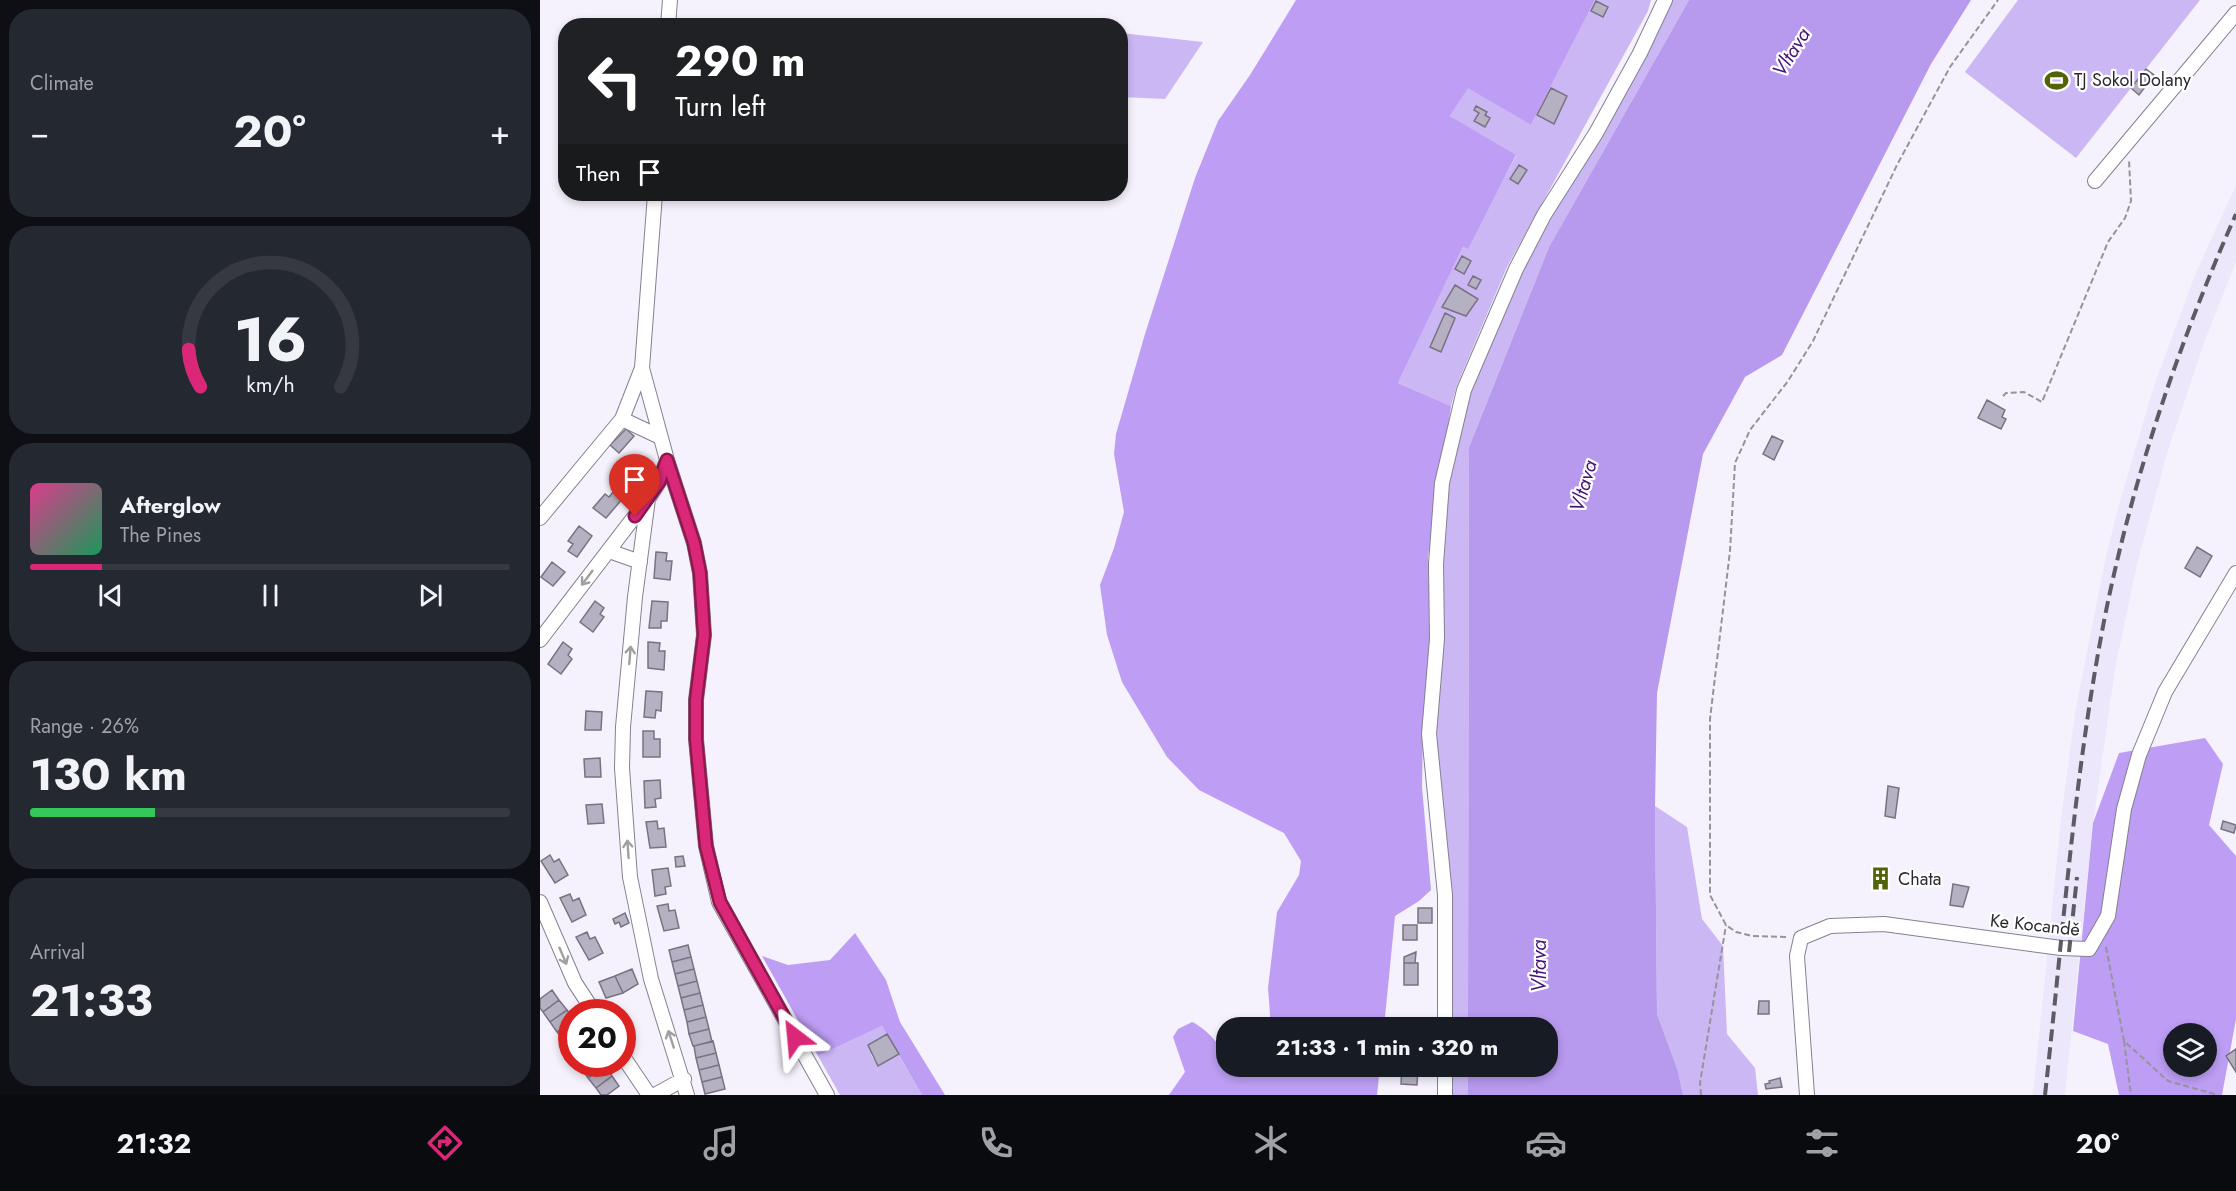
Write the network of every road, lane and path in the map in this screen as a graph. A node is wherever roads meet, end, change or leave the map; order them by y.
1 (670, 0) edge
2 (1665, 0) edge
3 (1998, 0) edge
4 (2236, 13) edge
5 (668, 18) edge
6 (2128, 142) junction
7 (2095, 181) dead end
8 (654, 201) edge
9 (642, 368) junction
10 (2003, 396) dead end
11 (622, 419) junction
12 (660, 437) junction
13 (667, 460) junction
14 (648, 499) junction
15 (540, 518) edge
16 (609, 551) junction
17 (640, 562) junction
18 (2236, 573) edge
19 (540, 640) edge
20 (540, 902) edge
21 (1726, 925) junction
22 (2102, 929) junction
23 (1801, 938) junction
24 (585, 999) edge
25 (1445, 1017) edge
26 (2124, 1041) junction
27 (636, 1076) edge
28 (1445, 1077) edge
29 (684, 1079) junction
30 (649, 1095) edge
31 (655, 1095) edge
32 (687, 1095) edge
33 (827, 1095) edge
34 (1445, 1095) edge
35 (1701, 1095) edge
36 (1808, 1095) edge
37 (2131, 1095) edge
38 (2218, 1095) edge

1 - 5 street
2 - 25 street
3 - 21 path
4 - 6 street
6 - 7 street
6 - 10 path
8 - 9 street
9 - 11 street
9 - 12 street
11 - 12 street
11 - 15 street
12 - 13 street
13 - 14 street
13 - 33 street
14 - 16 street
14 - 17 street
16 - 17 street
16 -> 19 street
29 -> 17 street
18 - 22 street, Ke Kocandě
20 -> 24 street
21 - 23 path
21 - 35 path
22 - 23 street, Ke Kocandě
22 - 26 path
23 - 36 street
26 - 37 path
26 - 38 path
27 - 30 street
28 - 34 street
29 - 31 street
29 - 32 street

